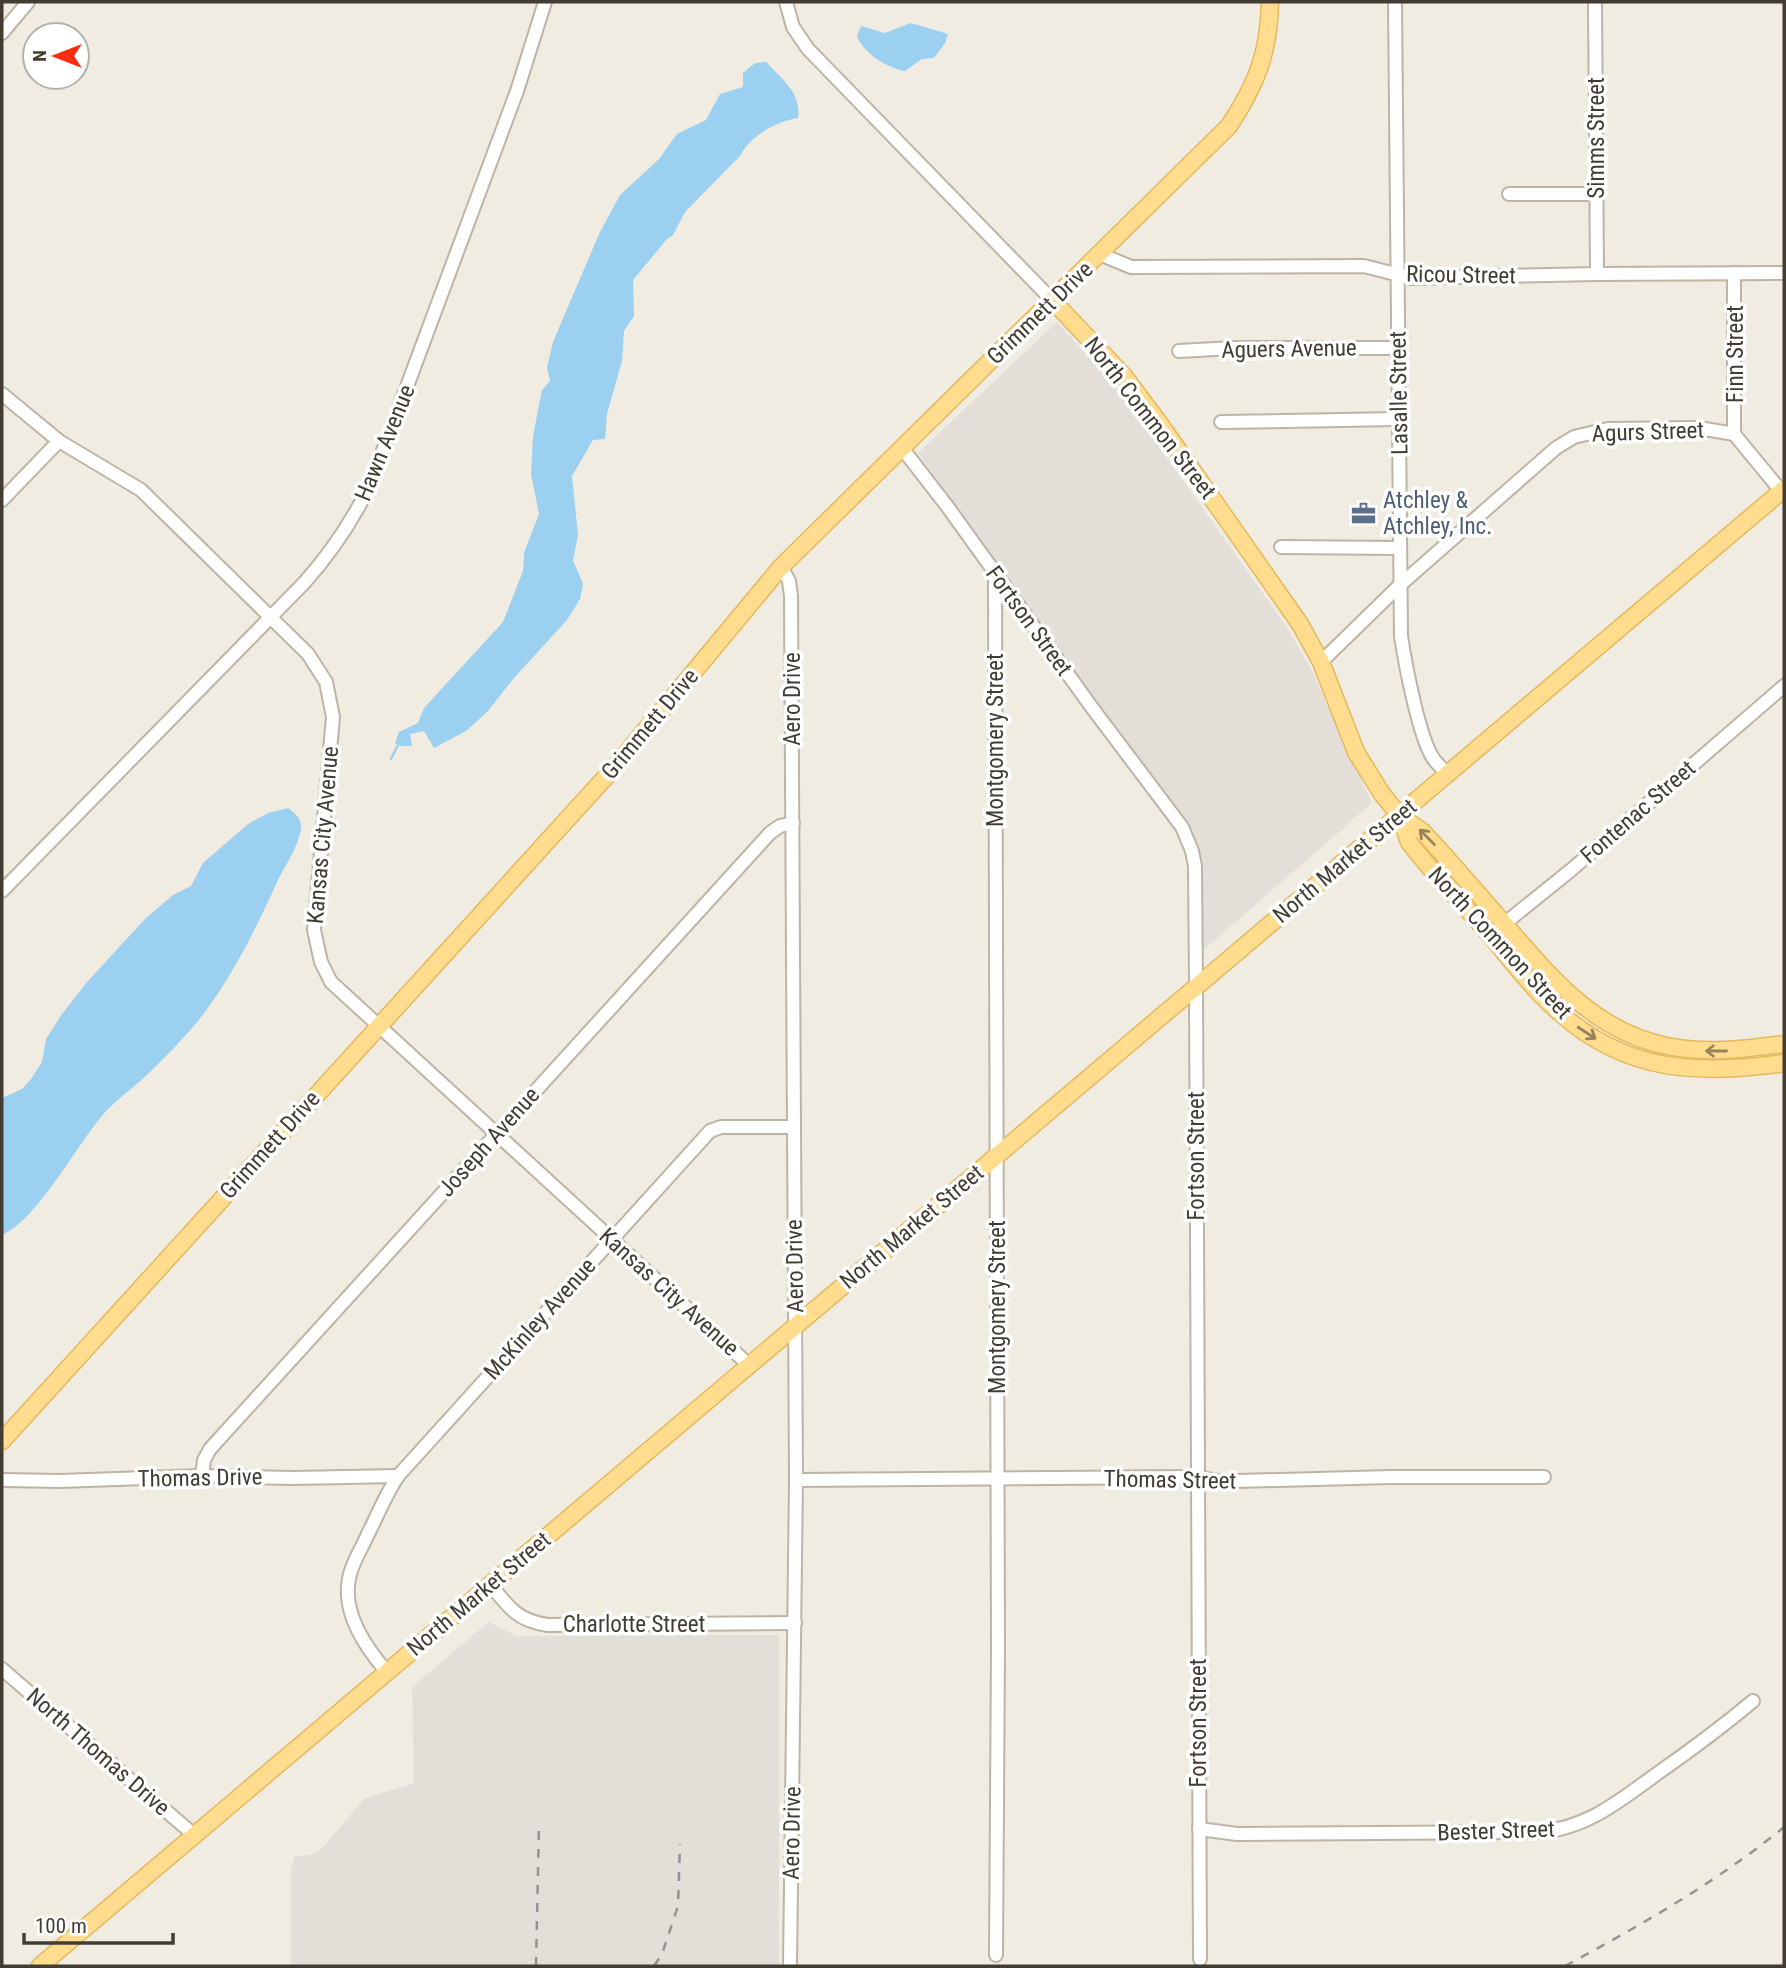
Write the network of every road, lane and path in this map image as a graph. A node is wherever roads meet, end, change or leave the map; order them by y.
1 (29, 2) edge
2 (545, 2) edge
3 (786, 2) edge
4 (1270, 2) edge
5 (1395, 2) edge
6 (1595, 2) edge
7 (4, 25) edge
8 (1510, 194) dead end
9 (1596, 194) junction
10 (1100, 254) junction
11 (1734, 273) junction
12 (1597, 274) junction
13 (1784, 274) edge
14 (1398, 276) junction
15 (1053, 301) junction
16 (1398, 348) junction
17 (1180, 352) dead end
18 (2, 394) edge
19 (1399, 419) junction
20 (1221, 422) dead end
21 (1734, 434) junction
22 (59, 442) junction
23 (902, 448) junction
24 (1783, 490) edge
25 (2, 500) edge
26 (1280, 547) dead end
27 (1400, 548) junction
28 (781, 568) junction
29 (995, 574) junction
30 (1400, 585) junction
31 (272, 617) junction
32 (1321, 662) junction
33 (1784, 686) edge
34 (1448, 775) junction
35 (1400, 817) junction
36 (793, 823) junction
37 (2, 891) edge
38 (1504, 923) junction
39 (1489, 935) junction
40 (1196, 986) junction
41 (378, 1027) junction
42 (1784, 1044) edge
43 (1784, 1063) edge
44 (794, 1127) junction
45 (496, 1134) junction
46 (996, 1157) junction
47 (612, 1239) junction
48 (796, 1325) junction
49 (750, 1366) junction
50 (2, 1441) edge
51 (201, 1476) junction
52 (398, 1476) junction
53 (1544, 1476) dead end
54 (1197, 1477) junction
55 (998, 1478) junction
56 (2, 1480) edge
57 (796, 1480) junction
58 (490, 1584) junction
59 (795, 1623) junction
60 (2, 1669) edge
61 (387, 1672) junction
62 (1754, 1701) dead end
63 (1199, 1829) junction
64 (194, 1835) junction
65 (996, 1955) dead end
66 (1200, 1959) dead end
67 (40, 1966) edge
68 (790, 1966) edge

1 - 7 street
2 - 31 street, Hawn Avenue
3 - 15 street, North Common Street
4 - 10 main road, Grimmett Drive
5 - 14 street, Lasalle Street
6 - 9 street, Simms Street
8 - 9 street
9 - 12 street, Simms Street
10 - 14 street, Ricou Street
10 - 15 main road, Grimmett Drive
11 - 12 street, Ricou Street
11 - 13 street, Ricou Street
11 - 21 street, Finn Street
12 - 14 street, Ricou Street
14 - 16 street, Lasalle Street
15 - 23 main road, Grimmett Drive
15 - 32 main road, North Common Street
16 - 17 street, Aguers Avenue
16 - 19 street, Lasalle Street
18 - 22 street, Kansas City Avenue
19 - 20 street
19 - 27 street, Lasalle Street
21 - 24 street, Agurs Street
21 - 30 street, Agurs Street
22 - 25 street
22 - 31 street, Kansas City Avenue
23 - 28 main road, Grimmett Drive
23 - 29 street, Fortson Street
24 - 34 main road, North Market Street
26 - 27 street
27 - 30 street, Lasalle Street
28 - 36 street, Aero Drive
28 - 41 main road, Grimmett Drive
29 - 40 street, Fortson Street
29 - 46 street, Montgomery Street
30 - 32 street, Agurs Street
30 - 34 street, Lasalle Street
31 - 37 street, Hawn Avenue
31 - 41 street, Kansas City Avenue
32 - 35 main road, North Common Street
33 - 38 street, Fontenac Street
34 - 35 main road, North Market Street
38 -> 35 main road, North Common Street
35 - 39 main road, North Common Street
35 - 40 main road, North Market Street
36 - 44 street, Aero Drive
36 - 45 street, Joseph Avenue
38 - 39 street, Fontenac Street
42 -> 38 main road, North Common Street
39 -> 43 main road, North Common Street
40 - 46 main road, North Market Street
40 - 54 street, Fortson Street
41 - 45 street, Kansas City Avenue
41 - 50 main road, Grimmett Drive
44 - 47 street, McKinley Avenue
44 - 48 street, Aero Drive
45 - 47 street, Kansas City Avenue
45 - 51 street, Joseph Avenue
46 - 48 main road, North Market Street
46 - 55 street, Montgomery Street
47 - 49 street, Kansas City Avenue
47 - 52 street, McKinley Avenue
48 - 49 main road, North Market Street
48 - 57 street, Aero Drive
49 - 58 main road, North Market Street
51 - 52 street, Thomas Drive
51 - 56 street, Thomas Drive
52 - 61 street, McKinley Avenue
53 - 54 street, Thomas Street
54 - 55 street, Thomas Street
54 - 63 street, Fortson Street
55 - 57 street, Thomas Street
55 - 65 street, Montgomery Street
57 - 59 street, Aero Drive
58 - 59 street, Charlotte Street
58 - 61 main road, North Market Street
59 - 68 street, Aero Drive
60 - 64 street, North Thomas Drive
61 - 64 main road, North Market Street
62 - 63 street, Bester Street
63 - 66 street, Fortson Street
64 - 67 main road, North Market Street

